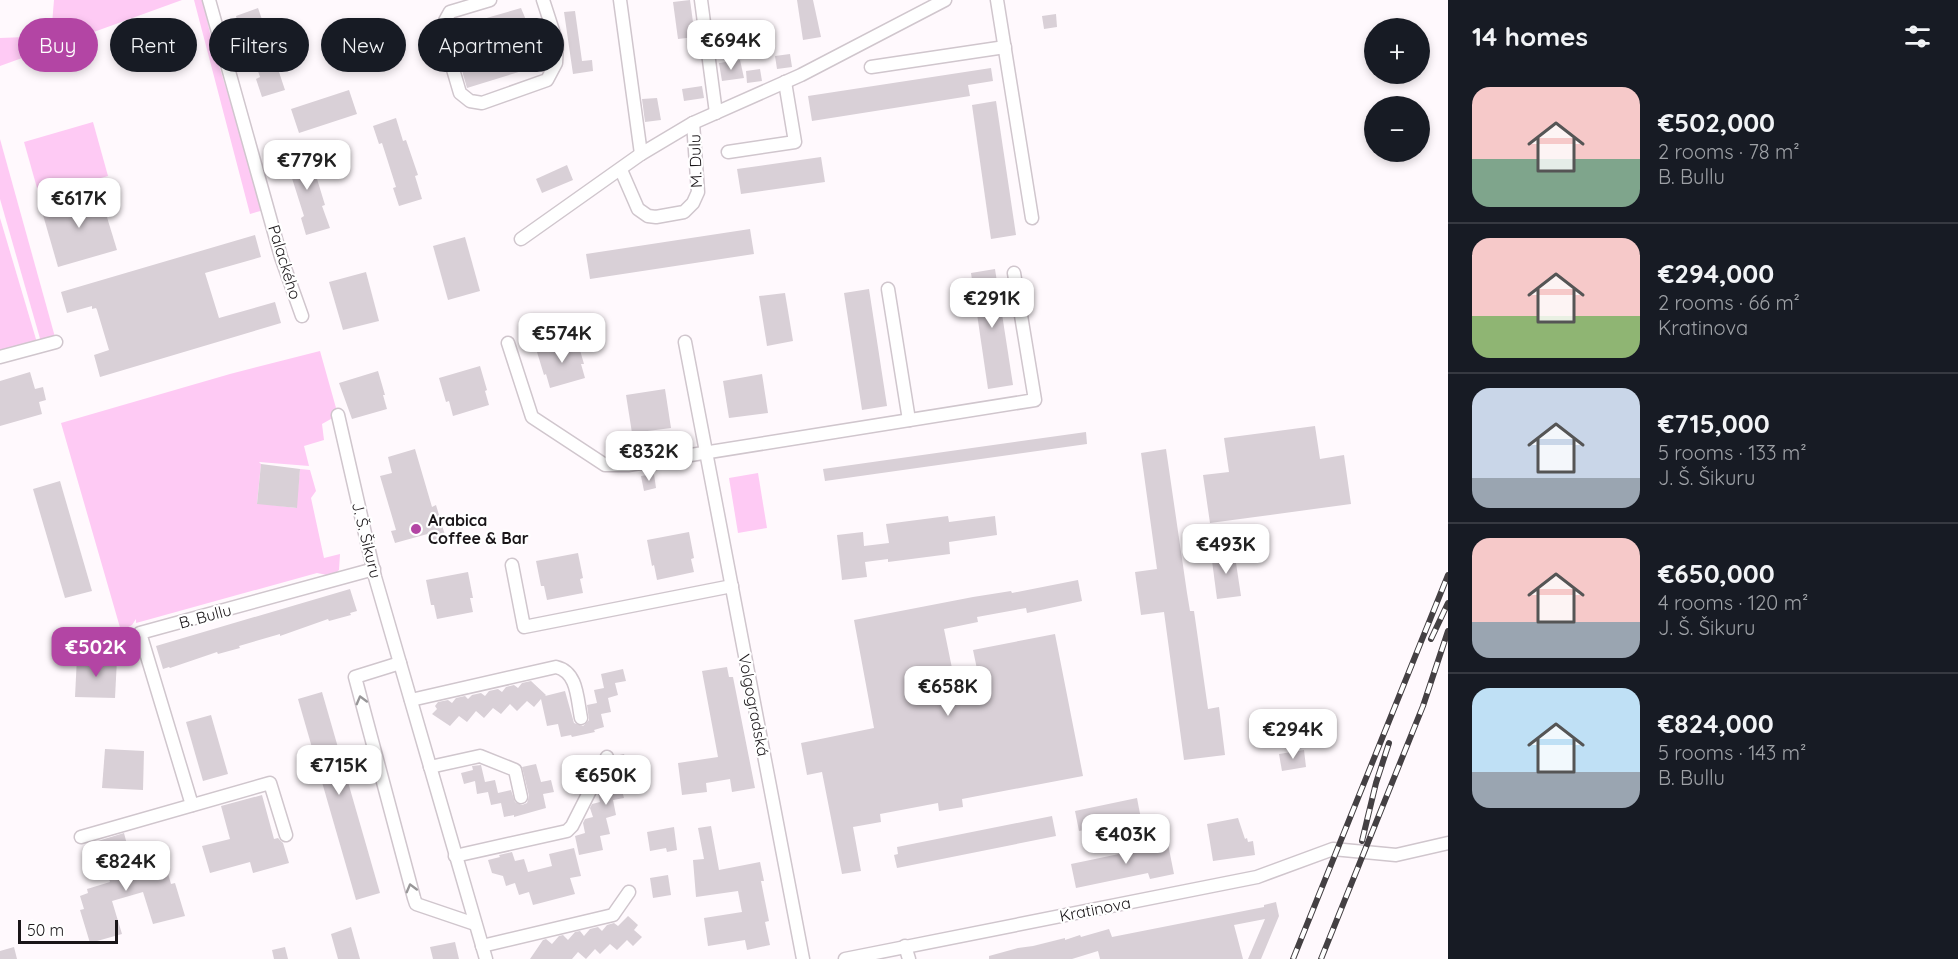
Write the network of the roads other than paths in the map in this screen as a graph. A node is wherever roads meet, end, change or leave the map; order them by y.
1 (209, 0) edge
2 (490, 0) edge
3 (543, 0) edge
4 (620, 0) edge
5 (701, 0) edge
6 (945, 0) edge
7 (997, 0) edge
8 (1005, 47) junction
9 (871, 67) dead end
10 (785, 82) junction
11 (716, 113) junction
12 (693, 123) junction
13 (728, 152) dead end
14 (641, 154) junction
15 (621, 170) junction
16 (1032, 218) dead end
17 (521, 240) dead end
18 (1014, 273) dead end
19 (888, 289) dead end
20 (302, 316) dead end
21 (56, 342) dead end
22 (685, 342) dead end
23 (508, 343) dead end
24 (0, 357) edge
25 (338, 415) dead end
26 (909, 420) junction
27 (706, 451) junction
28 (512, 565) dead end
29 (374, 569) junction
30 (732, 586) junction
31 (400, 663) junction
32 (411, 700) junction
33 (581, 718) dead end
34 (607, 757) dead end
35 (430, 767) junction
36 (521, 797) dead end
37 (192, 805) junction
38 (286, 835) dead end
39 (81, 837) dead end
40 (1448, 843) edge
41 (456, 856) junction
42 (629, 892) dead end
43 (475, 924) junction
44 (482, 946) junction
45 (907, 953) edge
46 (486, 959) edge
47 (803, 959) edge
48 (844, 959) edge

1 - 20 street, Palackého
2 - 3 street
4 - 14 street
5 - 11 street, M. Dulu
6 - 10 street, M. Dulu
7 - 8 street
8 - 9 street
8 - 16 street
10 - 11 street, M. Dulu
10 - 13 street, M. Dulu
11 - 12 street, M. Dulu
12 - 14 street, M. Dulu
12 - 15 street, M. Dulu
14 - 15 street, M. Dulu
15 - 17 street, M. Dulu
18 - 26 street
19 - 26 street
21 - 24 street
22 - 27 street, Volgogradská
23 - 27 street
25 - 29 street, J. Š. Šikuru
26 - 27 street
27 - 30 street, Volgogradská
28 - 30 street
29 - 31 street, J. Š. Šikuru
29 - 37 street, B. Bullu
30 - 47 street, Volgogradská
31 - 32 street, J. Š. Šikuru
43 -> 31 street
32 - 33 street
32 - 35 street, J. Š. Šikuru
34 - 41 street
35 - 36 street
35 - 41 street, J. Š. Šikuru
37 - 38 street
37 - 39 street
40 - 45 street, Kratinova
41 - 43 street, J. Š. Šikuru
42 - 44 street
43 - 44 street, J. Š. Šikuru
44 - 46 street, J. Š. Šikuru
45 - 48 street, Kratinova

